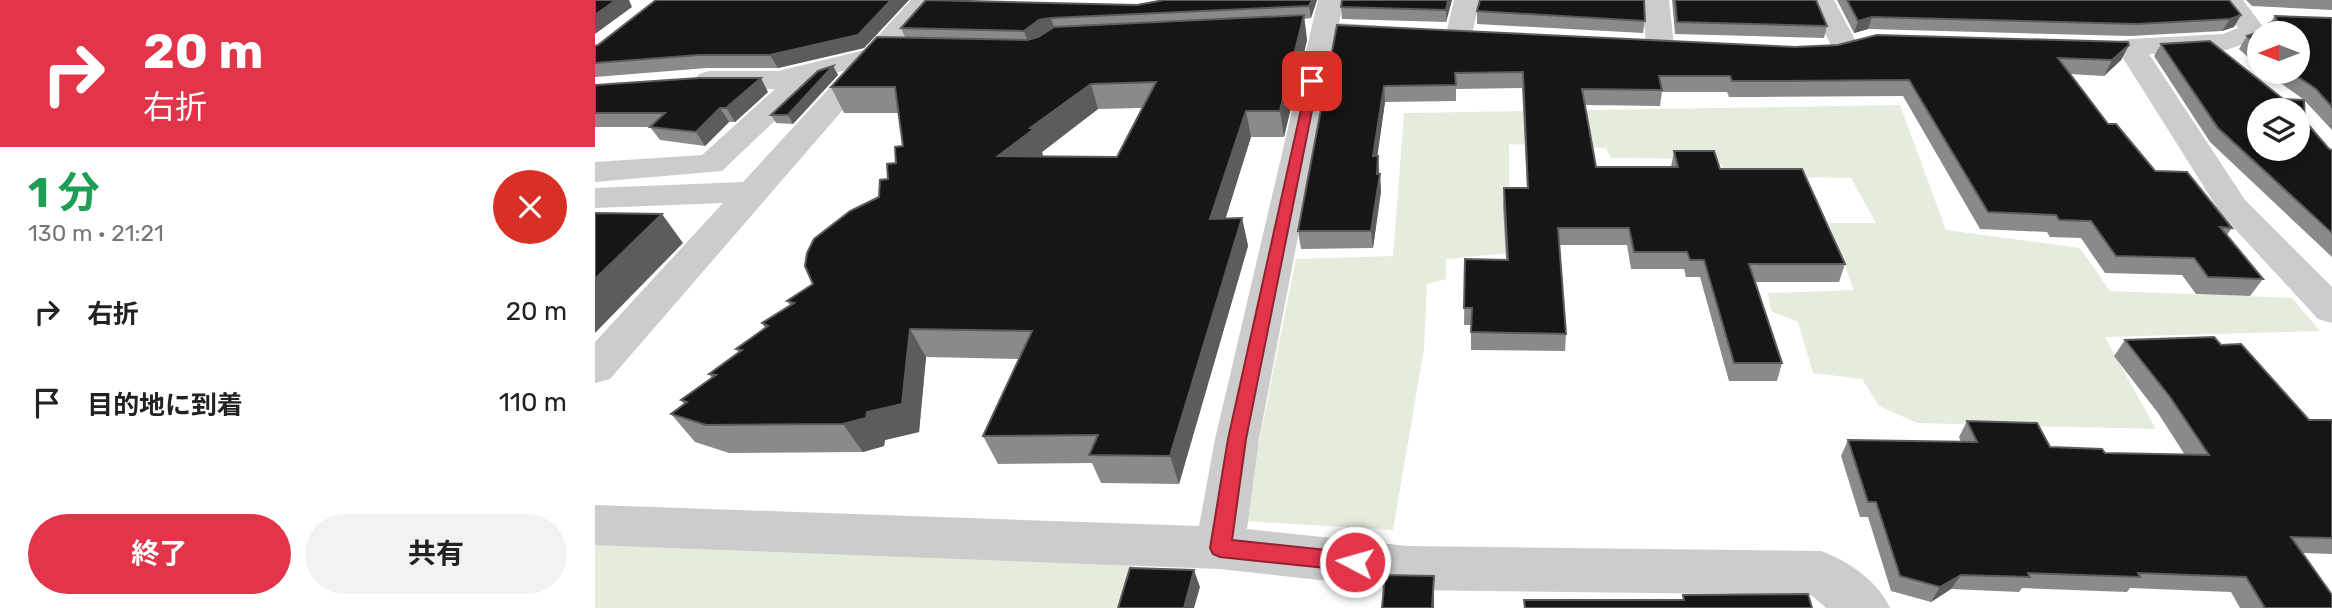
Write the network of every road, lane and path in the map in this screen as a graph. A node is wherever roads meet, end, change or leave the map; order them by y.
1 (1467, 0) edge
2 (1655, 0) edge
3 (1821, 0) edge
4 (930, 2) edge
5 (2247, 11) edge
6 (1319, 22) edge
7 (2211, 43) junction
8 (1660, 45) edge
9 (1844, 46) edge
10 (918, 52) edge
11 (872, 59) junction
12 (2242, 68) edge
13 (811, 71) junction
14 (680, 82) edge
15 (595, 172) edge
16 (752, 192) junction
17 (595, 198) edge
18 (2332, 310) edge
19 (595, 368) edge
20 (595, 525) edge
21 (1220, 548) junction
22 (1864, 608) edge

1 - 6 street
2 - 8 street
3 - 9 street
4 - 11 street
5 - 7 street
6 - 21 street
7 - 12 street
7 - 18 street
10 - 11 street
11 - 13 street
11 - 16 street
13 - 14 street
13 - 15 street
16 - 17 street
16 - 19 street
20 - 21 street
21 - 22 street

